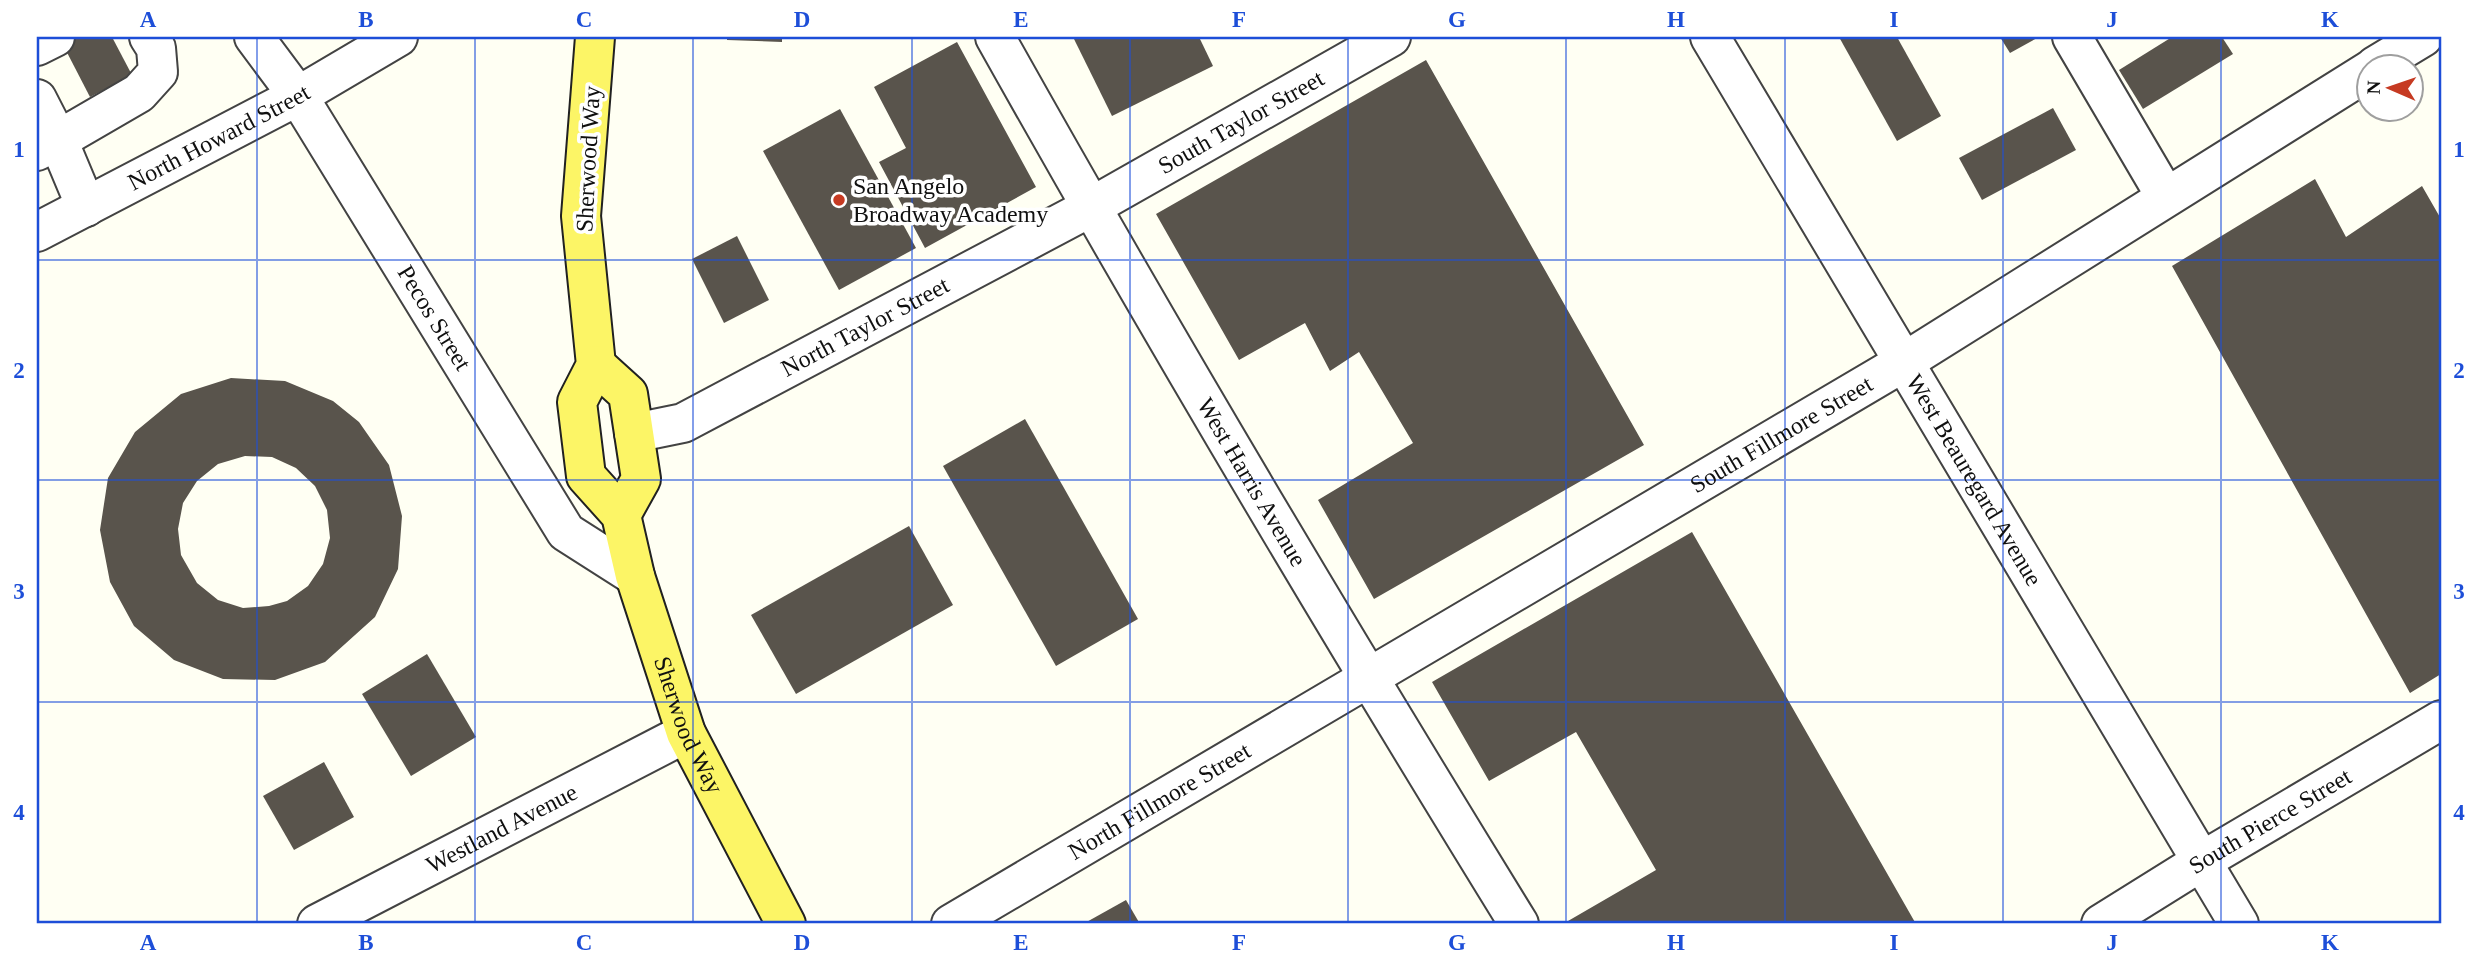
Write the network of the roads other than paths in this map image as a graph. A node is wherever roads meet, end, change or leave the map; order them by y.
1 (55, 37) edge
2 (149, 37) edge
3 (254, 37) edge
4 (398, 37) edge
5 (595, 37) edge
6 (995, 37) edge
7 (1391, 37) edge
8 (1710, 37) edge
9 (2072, 37) edge
10 (2423, 37) edge
11 (2439, 37) edge
12 (2441, 41) edge
13 (37, 46) edge
14 (2398, 52) edge
15 (2356, 79) edge
16 (298, 96) junction
17 (37, 99) edge
18 (47, 146) edge
19 (2166, 197) junction
20 (86, 207) junction
21 (1091, 207) junction
22 (37, 232) edge
23 (1904, 362) junction
24 (596, 365) junction
25 (634, 433) junction
26 (621, 515) junction
27 (635, 576) junction
28 (1368, 679) junction
29 (2441, 720) edge
30 (686, 733) junction
31 (2202, 862) junction
32 (317, 924) edge
33 (786, 924) edge
34 (951, 924) edge
35 (1520, 924) edge
36 (2101, 924) edge
37 (2239, 924) edge

1 - 13 street
2 - 18 street
3 - 16 street, Pecos Street
4 - 16 street, North Howard Street
5 - 24 main road, Sherwood Way
6 - 21 street, West Harris Avenue
7 - 21 street, South Taylor Street
8 - 23 street, West Beauregard Avenue
9 - 19 street
10 - 14 street
11 - 12 street
15 - 19 street, South Fillmore Street
16 - 20 street, North Howard Street
16 - 27 street, Pecos Street
17 - 18 street
18 - 20 street
19 - 23 street, South Fillmore Street
20 - 22 street, North Howard Street
21 - 25 street, North Taylor Street
21 - 28 street, West Harris Avenue
23 - 28 street, South Fillmore Street
23 - 31 street, West Beauregard Avenue
24 - 25 main road
24 - 26 main road, Sherwood Way
25 - 26 main road
26 - 27 main road, Sherwood Way
27 - 30 main road, Sherwood Way
28 - 34 street, North Fillmore Street
28 - 35 street, West Harris Avenue
29 - 31 street, South Pierce Street
30 - 32 street, Westland Avenue
30 - 33 main road, Sherwood Way
31 - 36 street, South Pierce Street
31 - 37 street, West Beauregard Avenue

